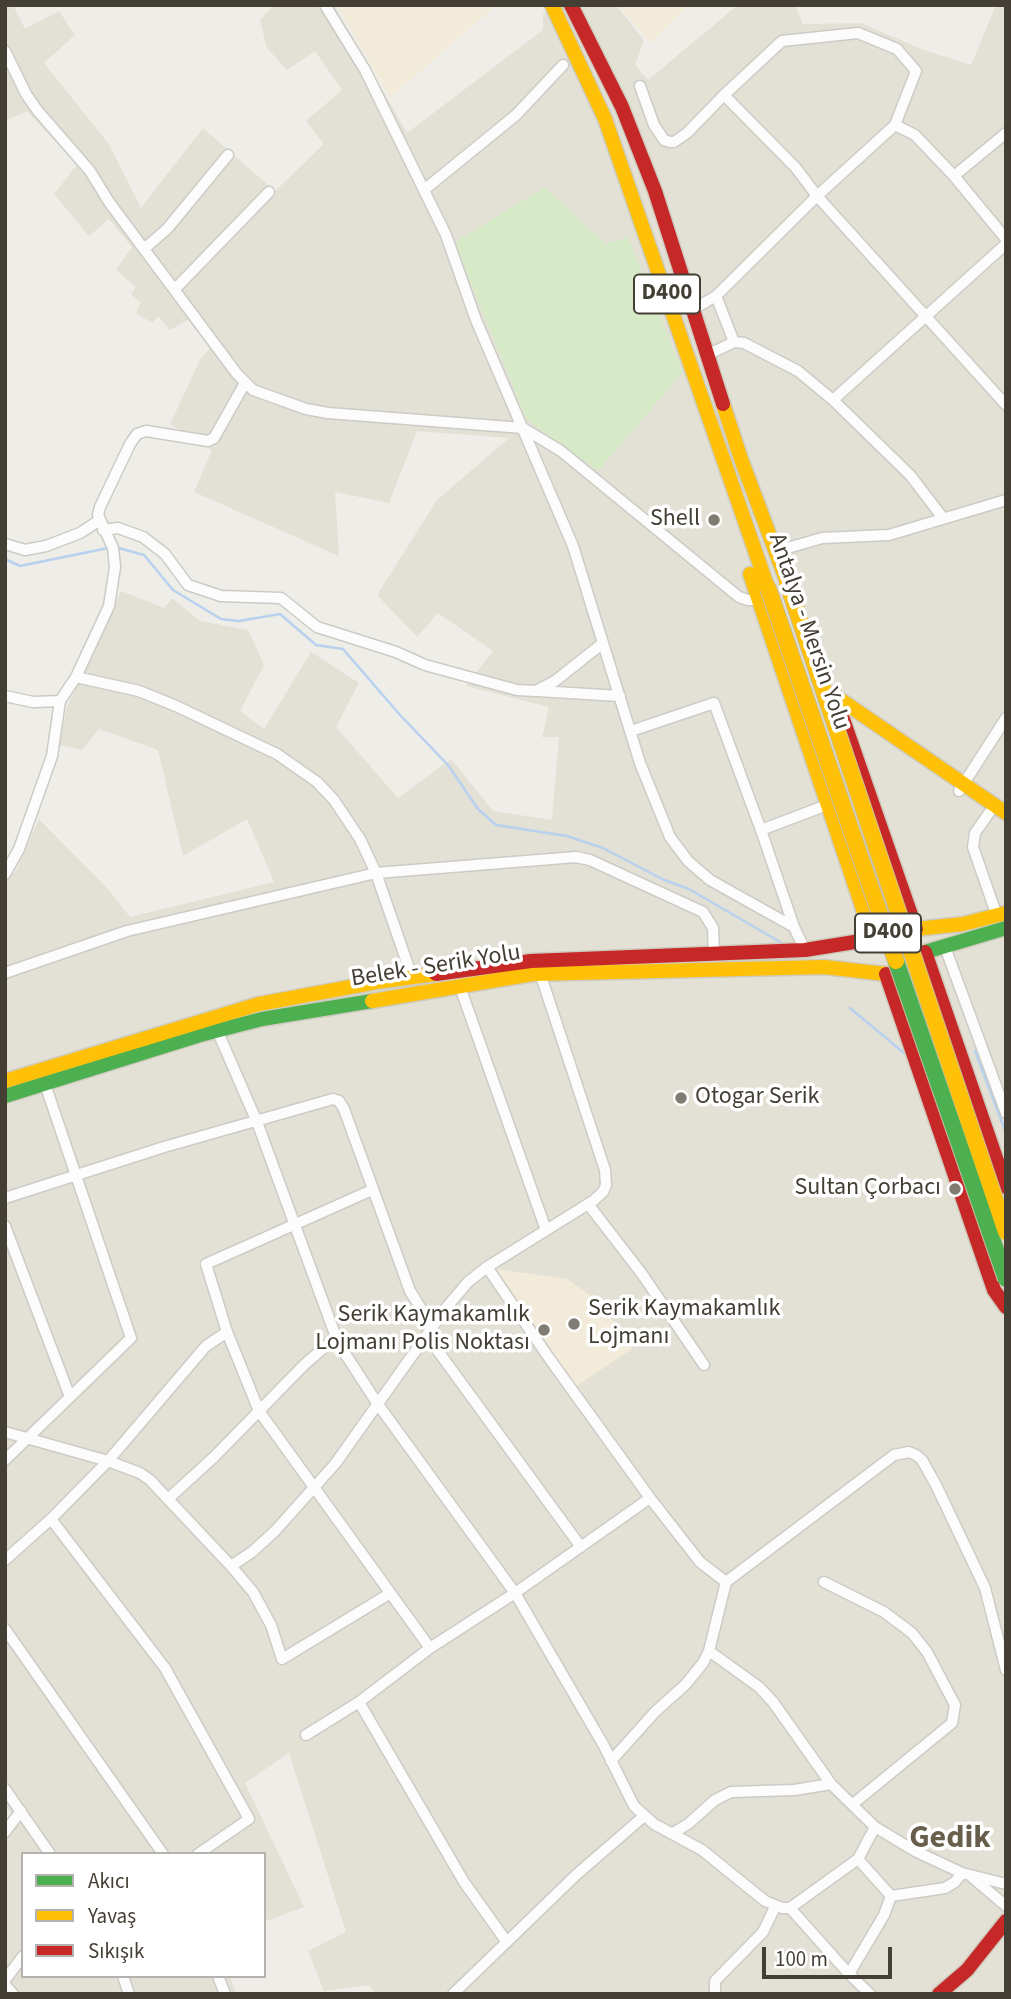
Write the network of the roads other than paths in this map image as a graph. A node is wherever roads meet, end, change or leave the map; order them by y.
1 (325, 5) edge
2 (552, 5) edge
3 (571, 5) edge
4 (5, 51) edge
5 (563, 65) dead end
6 (640, 86) dead end
7 (724, 94) junction
8 (895, 125) junction
9 (1006, 133) edge
10 (228, 155) dead end
11 (954, 176) junction
12 (424, 190) junction
13 (269, 192) dead end
14 (817, 196) junction
15 (1006, 241) edge
16 (145, 248) junction
17 (175, 289) junction
18 (716, 296) junction
19 (692, 310) junction
20 (925, 318) junction
21 (734, 342) junction
22 (707, 355) junction
23 (245, 383) junction
24 (833, 400) junction
25 (1005, 402) edge
26 (523, 428) junction
27 (741, 459) junction
28 (1006, 500) edge
29 (943, 518) junction
30 (101, 525) junction
31 (5, 544) edge
32 (783, 549) junction
33 (763, 594) junction
34 (603, 643) junction
35 (76, 677) junction
36 (536, 691) junction
37 (5, 695) edge
38 (620, 696) junction
39 (835, 696) junction
40 (60, 701) junction
41 (1006, 718) edge
42 (631, 731) junction
43 (961, 788) junction
44 (827, 805) junction
45 (998, 813) edge
46 (1006, 824) edge
47 (761, 830) junction
48 (376, 873) junction
49 (5, 874) edge
50 (1003, 919) edge
51 (794, 927) junction
52 (916, 929) junction
53 (873, 939) junction
54 (945, 947) junction
55 (805, 950) junction
56 (714, 953) junction
57 (925, 953) junction
58 (538, 967) junction
59 (5, 973) edge
60 (886, 974) junction
61 (412, 977) junction
62 (459, 984) junction
63 (217, 1030) junction
64 (5, 1081) edge
65 (45, 1084) junction
66 (5, 1096) edge
67 (1006, 1114) edge
68 (257, 1122) junction
69 (76, 1175) junction
70 (1006, 1187) edge
71 (372, 1190) junction
72 (5, 1198) edge
73 (588, 1204) junction
74 (294, 1225) junction
75 (5, 1226) edge
76 (546, 1230) junction
77 (1006, 1232) edge
78 (487, 1266) junction
79 (1006, 1279) edge
80 (1006, 1307) edge
81 (227, 1332) junction
82 (430, 1332) junction
83 (336, 1337) junction
84 (704, 1365) dead end
85 (70, 1397) junction
86 (377, 1403) junction
87 (259, 1411) junction
88 (5, 1432) edge
89 (27, 1440) junction
90 (5, 1461) edge
91 (108, 1461) junction
92 (313, 1488) junction
93 (650, 1498) junction
94 (168, 1499) junction
95 (51, 1520) junction
96 (580, 1547) junction
97 (5, 1560) edge
98 (231, 1566) junction
99 (726, 1582) junction
100 (824, 1582) dead end
101 (515, 1593) junction
102 (389, 1594) junction
103 (5, 1629) edge
104 (430, 1648) junction
105 (709, 1651) junction
106 (1006, 1670) edge
107 (359, 1702) junction
108 (306, 1735) dead end
109 (611, 1761) junction
110 (831, 1784) junction
111 (5, 1789) edge
112 (853, 1804) junction
113 (20, 1811) junction
114 (643, 1816) junction
115 (875, 1827) junction
116 (5, 1832) edge
117 (673, 1833) junction
118 (49, 1852) edge
119 (162, 1852) edge
120 (201, 1852) edge
121 (858, 1859) junction
122 (968, 1876) junction
123 (1006, 1884) edge
124 (891, 1896) junction
125 (1006, 1906) edge
126 (775, 1908) junction
127 (790, 1908) junction
128 (1006, 1921) edge
129 (506, 1941) junction
130 (21, 1959) edge
131 (849, 1974) junction
132 (5, 1982) edge
133 (13, 1994) edge
134 (453, 1994) edge
135 (715, 1994) edge
136 (870, 1994) edge
137 (939, 1994) edge

1 - 12 street
2 - 33 main road, Antalya - Mersin Yolu / D400
3 - 19 main road, Antalya - Mersin Yolu / D400
4 - 16 street
5 - 12 street
6 - 7 street
7 - 8 street
7 - 14 street
8 - 11 street
8 - 14 street
9 - 11 street
10 - 16 street
11 - 15 street
12 - 26 street
13 - 17 street
14 - 18 street
14 - 20 street
15 - 20 street
16 - 17 street
17 - 23 street
18 - 19 street
18 - 21 street
19 - 22 main road, Antalya - Mersin Yolu / D400
20 - 24 street
20 - 25 street
21 - 22 street
21 - 24 street
22 - 27 main road, Antalya - Mersin Yolu / D400
23 - 26 street
23 - 30 street
24 - 29 street
26 - 33 street
26 - 34 street
27 - 32 main road
27 - 77 main road, Antalya - Mersin Yolu / D400, bridge
28 - 29 street
29 - 32 street
30 - 31 street
30 - 35 street
30 - 36 street
32 - 39 main road
33 - 44 main road
33 - 79 main road, Antalya - Mersin Yolu / D400, bridge
34 - 36 street
34 - 38 street
35 - 40 street
35 - 48 street
36 - 38 street
37 - 40 street
38 - 42 street
39 - 43 main road
39 - 52 main road
40 - 49 street
41 - 43 street
42 - 47 street
42 - 51 street
43 - 45 main road
44 - 47 street
44 - 53 main road
45 - 46 main road
45 - 50 street
47 - 51 street
48 - 56 street
48 - 59 street
48 - 61 street
50 - 52 main road
50 - 54 main road
51 - 55 street
52 - 53 main road
52 - 57 main road
53 - 55 main road, Belek - Serik Yolu
53 - 60 main road
54 - 57 main road
54 - 67 street
55 - 56 main road, Belek - Serik Yolu
56 - 58 main road, Belek - Serik Yolu
57 - 60 main road
57 - 70 main road
58 - 60 main road, Belek - Serik Yolu
58 - 61 main road, Belek - Serik Yolu
58 - 62 main road, Belek - Serik Yolu
58 - 73 street
60 - 80 main road
61 - 64 main road, Belek - Serik Yolu
62 - 63 main road, Belek - Serik Yolu
62 - 76 street
63 - 65 main road, Belek - Serik Yolu
63 - 68 street
65 - 66 main road, Belek - Serik Yolu
65 - 69 street
68 - 69 street
68 - 71 street
68 - 74 street
69 - 72 street
69 - 85 street
71 - 74 street
71 - 82 street
73 - 76 street
73 - 84 street
74 - 81 street
74 - 83 street
75 - 85 street
76 - 78 street
78 - 82 street
78 - 93 street
81 - 87 street
81 - 91 street
82 - 86 street
82 - 96 street
83 - 86 street
83 - 87 street
85 - 89 street
86 - 92 street
86 - 101 street
87 - 92 street
87 - 94 street
88 - 89 street
89 - 90 street
89 - 91 street
91 - 94 street
91 - 95 street
92 - 98 street
92 - 102 street
93 - 96 street
93 - 99 street
94 - 98 street
95 - 97 street
95 - 120 street
96 - 101 street
98 - 102 street
99 - 105 street
99 - 106 street
100 - 112 street
101 - 104 street
101 - 109 street
102 - 104 street
103 - 119 street
104 - 107 street
105 - 109 street
105 - 110 street
107 - 108 street
107 - 129 street
109 - 114 street
110 - 112 street
110 - 117 street
111 - 113 street
112 - 115 street
113 - 116 street
113 - 118 street
114 - 117 street
114 - 129 street
115 - 121 street
115 - 122 street
117 - 126 street
121 - 124 street
121 - 127 street
122 - 123 street
122 - 124 street
122 - 125 street
124 - 131 street
126 - 127 street
126 - 135 street
127 - 131 street
128 - 137 main road
129 - 134 street
130 - 132 street
131 - 136 street
132 - 133 street

